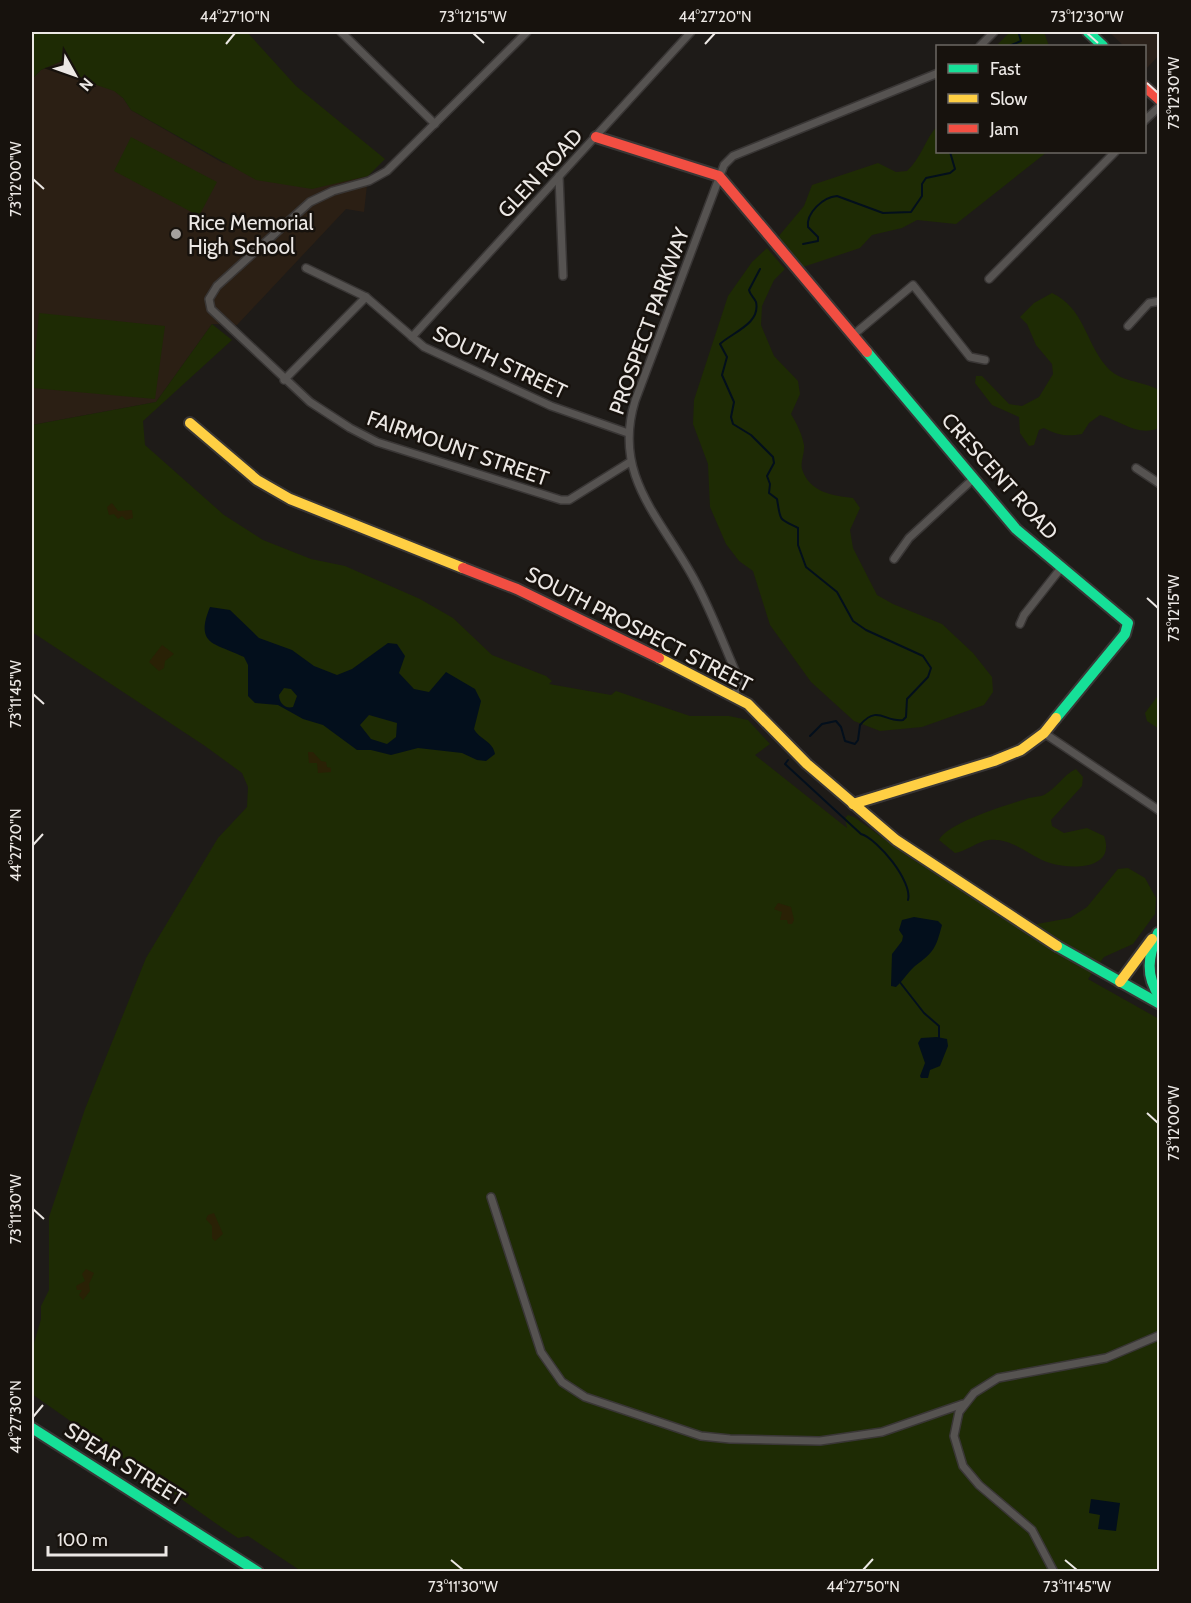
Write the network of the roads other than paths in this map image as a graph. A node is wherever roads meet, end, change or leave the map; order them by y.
1 (340, 32) edge
2 (527, 32) edge
3 (691, 32) edge
4 (994, 32) edge
5 (1088, 32) edge
6 (981, 45) edge
7 (1102, 45) edge
8 (936, 74) edge
9 (1146, 88) edge
10 (1160, 100) edge
11 (1160, 106) edge
12 (1146, 119) edge
13 (435, 124) junction
14 (596, 137) junction
15 (1114, 153) edge
16 (560, 176) junction
17 (719, 176) junction
18 (306, 268) dead end
19 (563, 276) dead end
20 (989, 279) dead end
21 (366, 297) junction
22 (1160, 301) edge
23 (1128, 326) dead end
24 (852, 336) junction
25 (412, 337) junction
26 (985, 360) dead end
27 (284, 380) junction
28 (190, 423) dead end
29 (628, 433) junction
30 (630, 462) junction
31 (1136, 468) dead end
32 (974, 479) junction
33 (1160, 484) edge
34 (894, 559) dead end
35 (1061, 568) junction
36 (1020, 624) dead end
37 (733, 698) junction
38 (1044, 734) junction
39 (853, 804) junction
40 (1160, 811) edge
41 (1159, 932) edge
42 (1120, 982) junction
43 (1160, 997) edge
44 (1160, 1004) edge
45 (491, 1197) dead end
46 (1160, 1335) edge
47 (963, 1404) junction
48 (32, 1428) edge
49 (258, 1572) edge
50 (1054, 1572) edge

1 - 13 street
2 - 13 street
3 - 14 street, GLEN ROAD
4 - 6 street
5 - 7 street
8 - 17 street, PROSPECT PARKWAY
9 - 10 street
11 - 12 street
13 - 27 street, FAIRMOUNT STREET
14 - 16 street, GLEN ROAD
14 - 17 street
15 - 20 street
16 - 19 street
16 - 25 street, GLEN ROAD
17 - 24 street, CRESCENT ROAD
17 - 29 street, PROSPECT PARKWAY
18 - 21 street, SOUTH STREET
21 - 25 street, SOUTH STREET
21 - 27 street
22 - 23 street
24 - 26 street
24 - 32 street, CRESCENT ROAD
25 - 29 street, SOUTH STREET
27 - 30 street, FAIRMOUNT STREET
28 - 37 street, SOUTH PROSPECT STREET
29 - 30 street, PROSPECT PARKWAY
30 - 37 street, PROSPECT PARKWAY
31 - 33 street
32 - 34 street
32 - 35 street, CRESCENT ROAD
35 - 36 street
35 - 38 street, CRESCENT ROAD
37 - 39 street, SOUTH PROSPECT STREET
38 - 39 street, CRESCENT ROAD
38 - 40 street
39 - 42 street, SOUTH PROSPECT STREET
41 - 42 street
41 - 43 street
42 - 44 street, SOUTH PROSPECT STREET
45 - 47 street
46 - 47 street
47 - 50 street
48 - 49 street, SPEAR STREET

